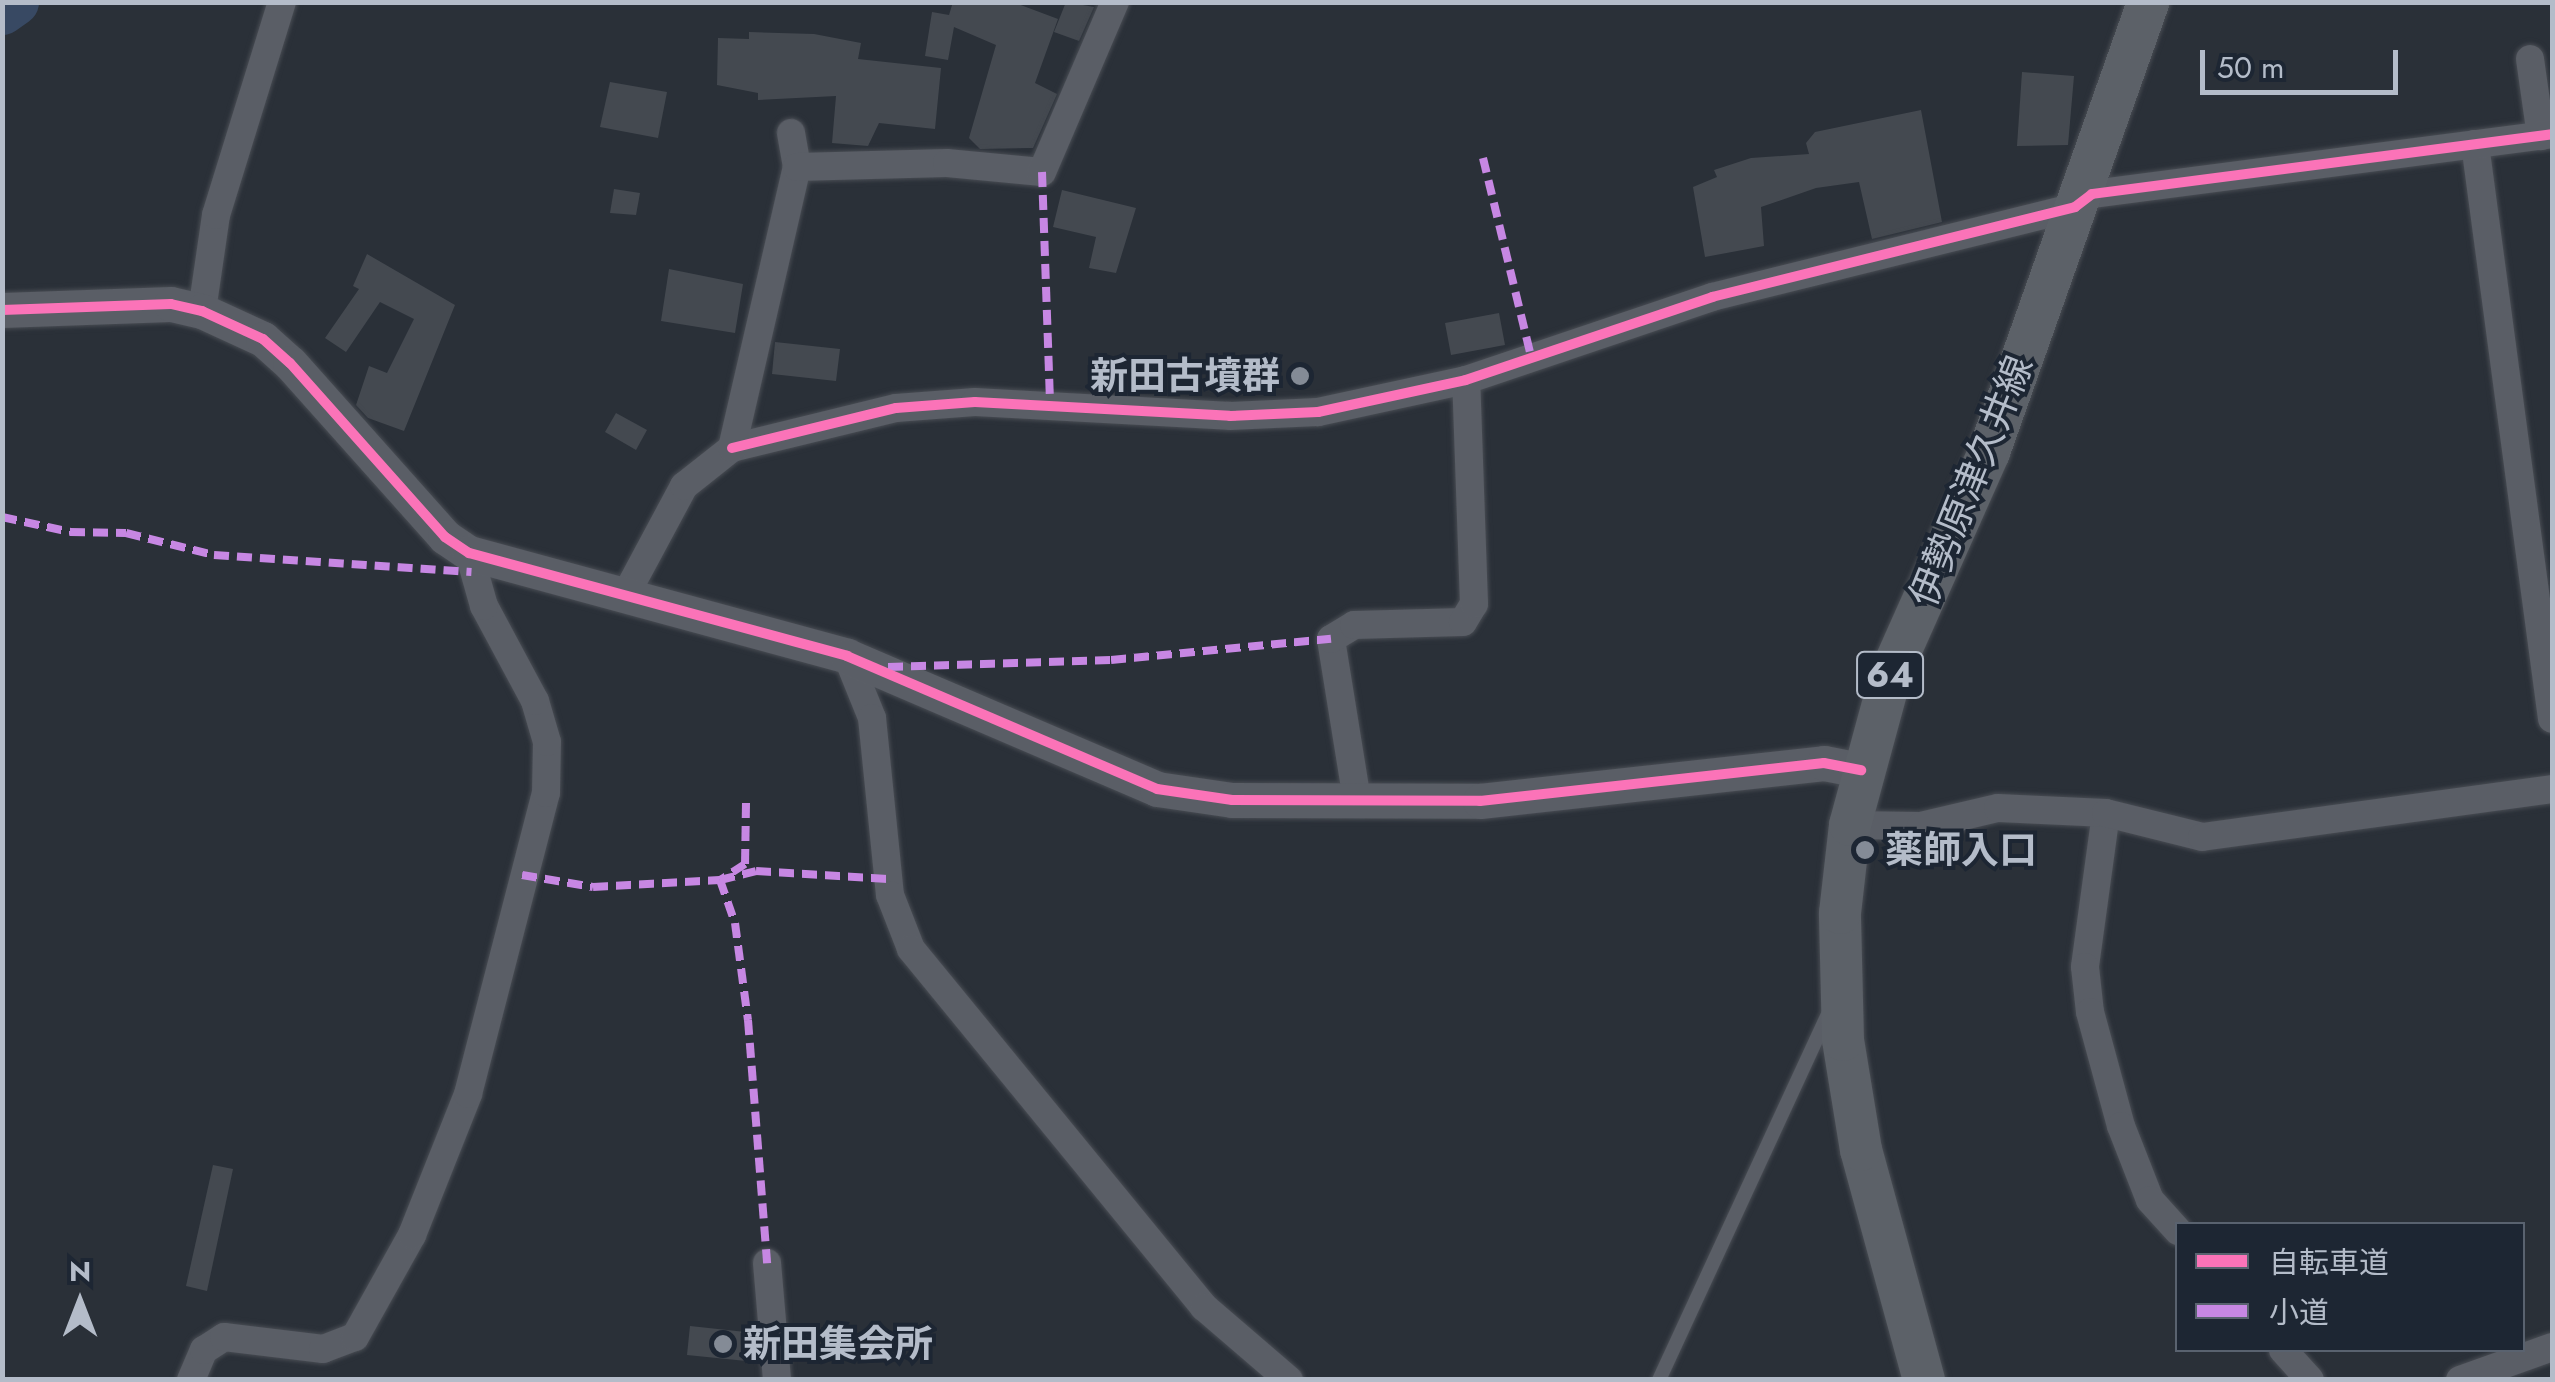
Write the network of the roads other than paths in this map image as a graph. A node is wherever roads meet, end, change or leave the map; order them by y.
1 (282, 2) edge
2 (1114, 2) edge
3 (2148, 2) edge
4 (2530, 59) dead end
5 (791, 133) dead end
6 (2547, 135) edge
7 (2475, 144) junction
8 (797, 166) junction
9 (2075, 208) junction
10 (2, 310) edge
11 (202, 311) junction
12 (1466, 380) junction
13 (732, 448) junction
14 (469, 553) junction
15 (625, 596) junction
16 (847, 656) junction
17 (2552, 719) edge
18 (1861, 770) junction
19 (2552, 789) edge
20 (1357, 800) junction
21 (2106, 813) junction
22 (1850, 825) junction
23 (1841, 1006) junction
24 (2175, 1228) edge
25 (767, 1263) dead end
26 (2552, 1347) edge
27 (2285, 1352) edge
28 (191, 1380) edge
29 (777, 1380) edge
30 (1289, 1380) edge
31 (1658, 1380) edge
32 (1924, 1380) edge
33 (2310, 1380) edge
34 (2460, 1380) edge

1 - 11 street
2 - 8 street
3 - 9 main road, 伊勢原津久井線 / 64
4 - 6 street
5 - 8 street
6 - 7 street
7 - 9 street
7 - 17 street
8 - 13 street
9 - 12 street
9 - 18 main road, 伊勢原津久井線 / 64
10 - 11 street
11 - 14 street
12 - 13 street
12 - 20 street
13 - 15 street
14 - 15 street
14 - 28 street
15 - 16 street
16 - 20 street
16 - 30 street
18 - 20 street
18 - 22 main road, 伊勢原津久井線 / 64
19 - 21 street
21 - 22 street
21 - 24 street
22 - 23 main road, 伊勢原津久井線 / 64
23 - 31 lane
23 - 32 main road, 伊勢原津久井線 / 64
25 - 29 street
26 - 34 street
27 - 33 street

